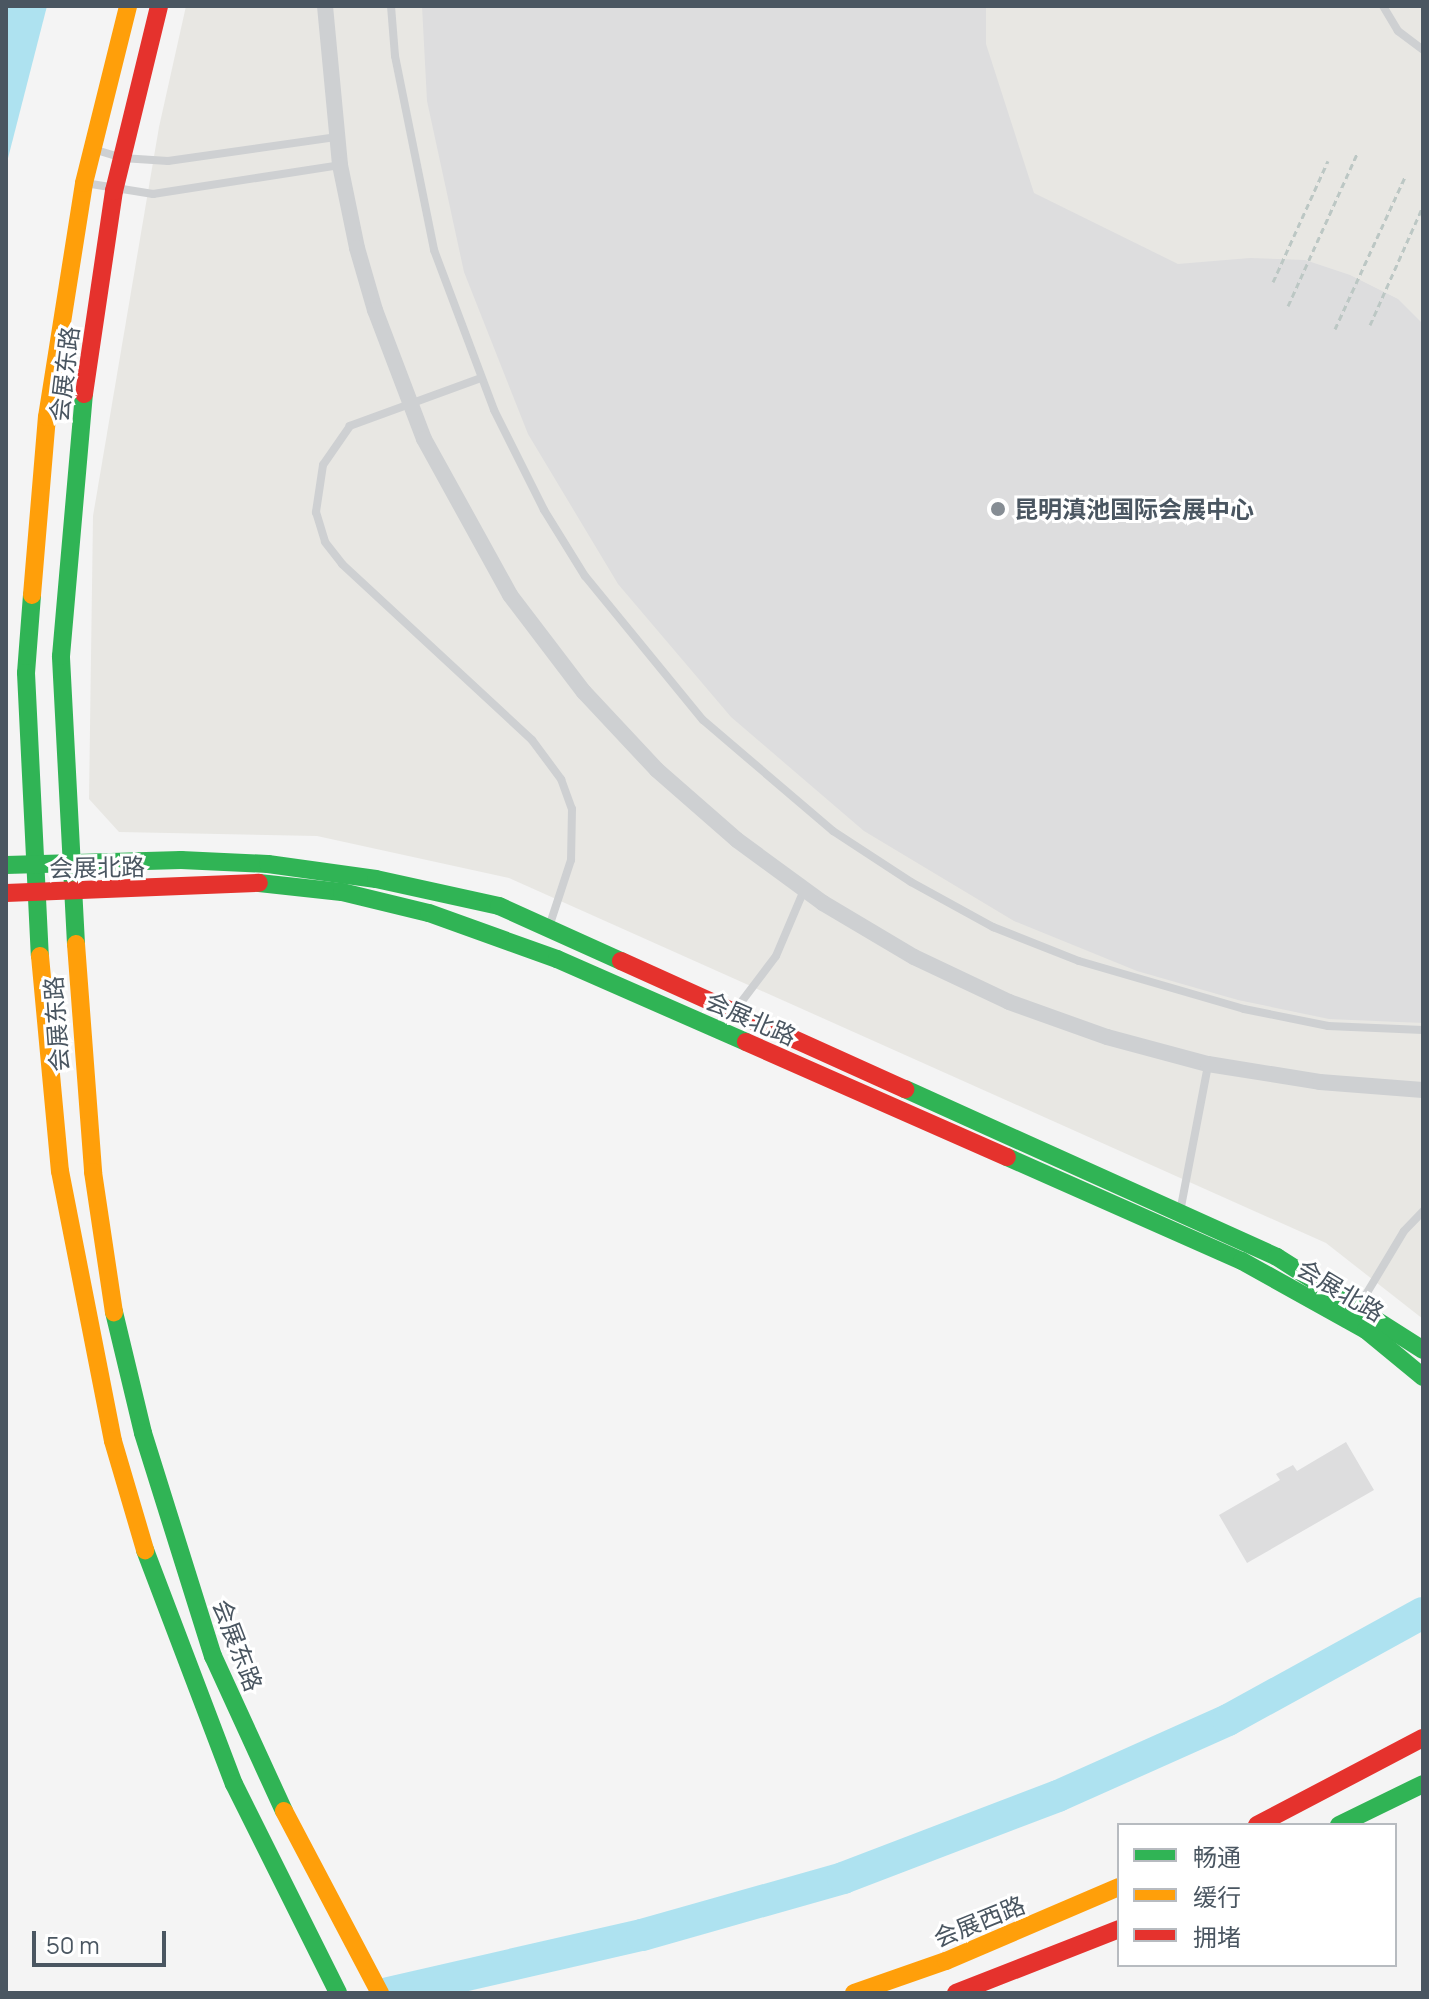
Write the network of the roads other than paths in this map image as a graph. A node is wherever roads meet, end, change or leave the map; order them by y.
1 (128, 6) edge
2 (159, 6) edge
3 (325, 6) edge
4 (391, 6) edge
5 (1383, 6) edge
6 (1423, 50) edge
7 (337, 137) junction
8 (92, 149) junction
9 (122, 158) junction
10 (340, 165) junction
11 (84, 183) junction
12 (114, 191) junction
13 (481, 378) junction
14 (71, 862) junction
15 (32, 864) junction
16 (6, 865) edge
17 (804, 890) junction
18 (35, 892) junction
19 (73, 892) junction
20 (6, 893) edge
21 (549, 927) junction
22 (736, 1009) junction
23 (1423, 1030) edge
24 (1208, 1064) junction
25 (1423, 1090) edge
26 (1423, 1211) edge
27 (1180, 1213) junction
28 (1358, 1307) junction
29 (1423, 1350) edge
30 (1423, 1377) edge
31 (1423, 1738) edge
32 (1423, 1784) edge
33 (1261, 1823) edge
34 (1343, 1823) edge
35 (1117, 1888) edge
36 (1117, 1930) edge
37 (338, 1993) edge
38 (380, 1993) edge
39 (854, 1993) edge
40 (956, 1993) edge

1 - 8 street, 会展东路
2 - 9 street, 会展东路
3 - 7 street
4 - 13 lane
5 - 6 lane
7 - 9 lane
7 - 10 street
8 - 9 lane
8 - 11 street, 会展东路
9 - 12 street, 会展东路
10 - 12 lane
10 - 17 street
11 - 12 lane
11 - 15 street, 会展东路
12 - 14 street, 会展东路
13 - 21 lane
13 - 23 lane
14 - 15 street, 会展北路
14 - 19 street, 会展东路
14 - 21 street, 会展北路
15 - 16 street, 会展北路
15 - 18 street, 会展东路
17 - 22 lane
17 - 24 street
18 - 19 street, 会展北路
18 - 20 street, 会展北路
18 - 37 street, 会展东路
19 - 30 street, 会展北路
19 - 38 street, 会展东路
21 - 22 street, 会展北路
22 - 27 street, 会展北路
24 - 25 street
24 - 27 lane
26 - 28 lane
27 - 28 street, 会展北路
28 - 29 street, 会展北路
31 - 33 street
32 - 34 street
35 - 39 street, 会展西路
36 - 40 street

